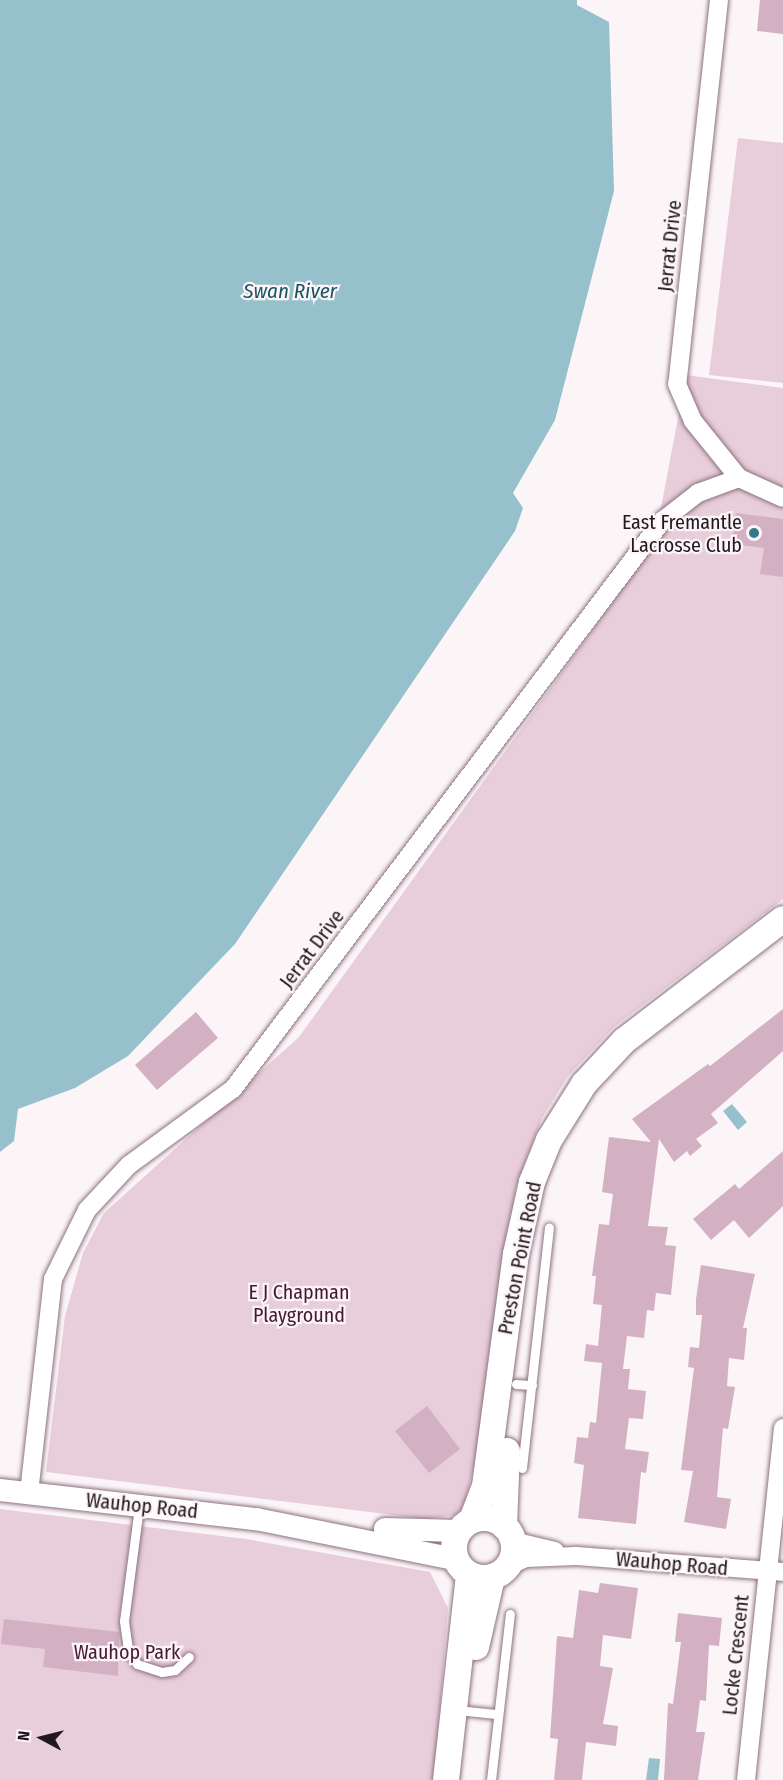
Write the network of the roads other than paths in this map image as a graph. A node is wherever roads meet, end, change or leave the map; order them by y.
1 (719, 0) edge
2 (739, 478) junction
3 (783, 498) edge
4 (783, 919) edge
5 (783, 935) edge
6 (549, 1227) dead end
7 (524, 1385) junction
8 (783, 1428) edge
9 (522, 1468) dead end
10 (0, 1490) edge
11 (29, 1493) junction
12 (139, 1505) junction
13 (256, 1519) junction
14 (466, 1526) junction
15 (508, 1533) junction
16 (576, 1556) junction
17 (481, 1569) junction
18 (776, 1572) edge
19 (510, 1614) dead end
20 (189, 1657) dead end
21 (467, 1711) junction
22 (498, 1714) junction
23 (446, 1780) edge
24 (460, 1780) edge
25 (491, 1780) edge
26 (746, 1780) edge

1 - 2 street, Jerrat Drive
2 - 3 street, Jerrat Drive
2 - 11 street, Jerrat Drive
4 - 14 main road, Preston Point Road
5 - 7 main road, Preston Point Road
6 - 7 lane
7 - 9 lane
7 - 15 main road, Preston Point Road
8 - 18 street, Locke Crescent
10 - 11 street, Wauhop Road
11 - 12 street, Wauhop Road
12 - 13 street, Wauhop Road
12 - 20 lane
13 - 14 street, Wauhop Road
13 - 17 street, Wauhop Road
14 - 15 main road
14 - 17 main road, Preston Point Road
15 - 16 street, Wauhop Road
15 - 17 main road, Preston Point Road
16 - 17 street, Wauhop Road
16 - 18 street, Wauhop Road
17 - 21 main road
17 - 23 main road
18 - 26 street, Locke Crescent
19 - 22 lane
21 - 22 lane
21 - 24 main road
22 - 25 lane

